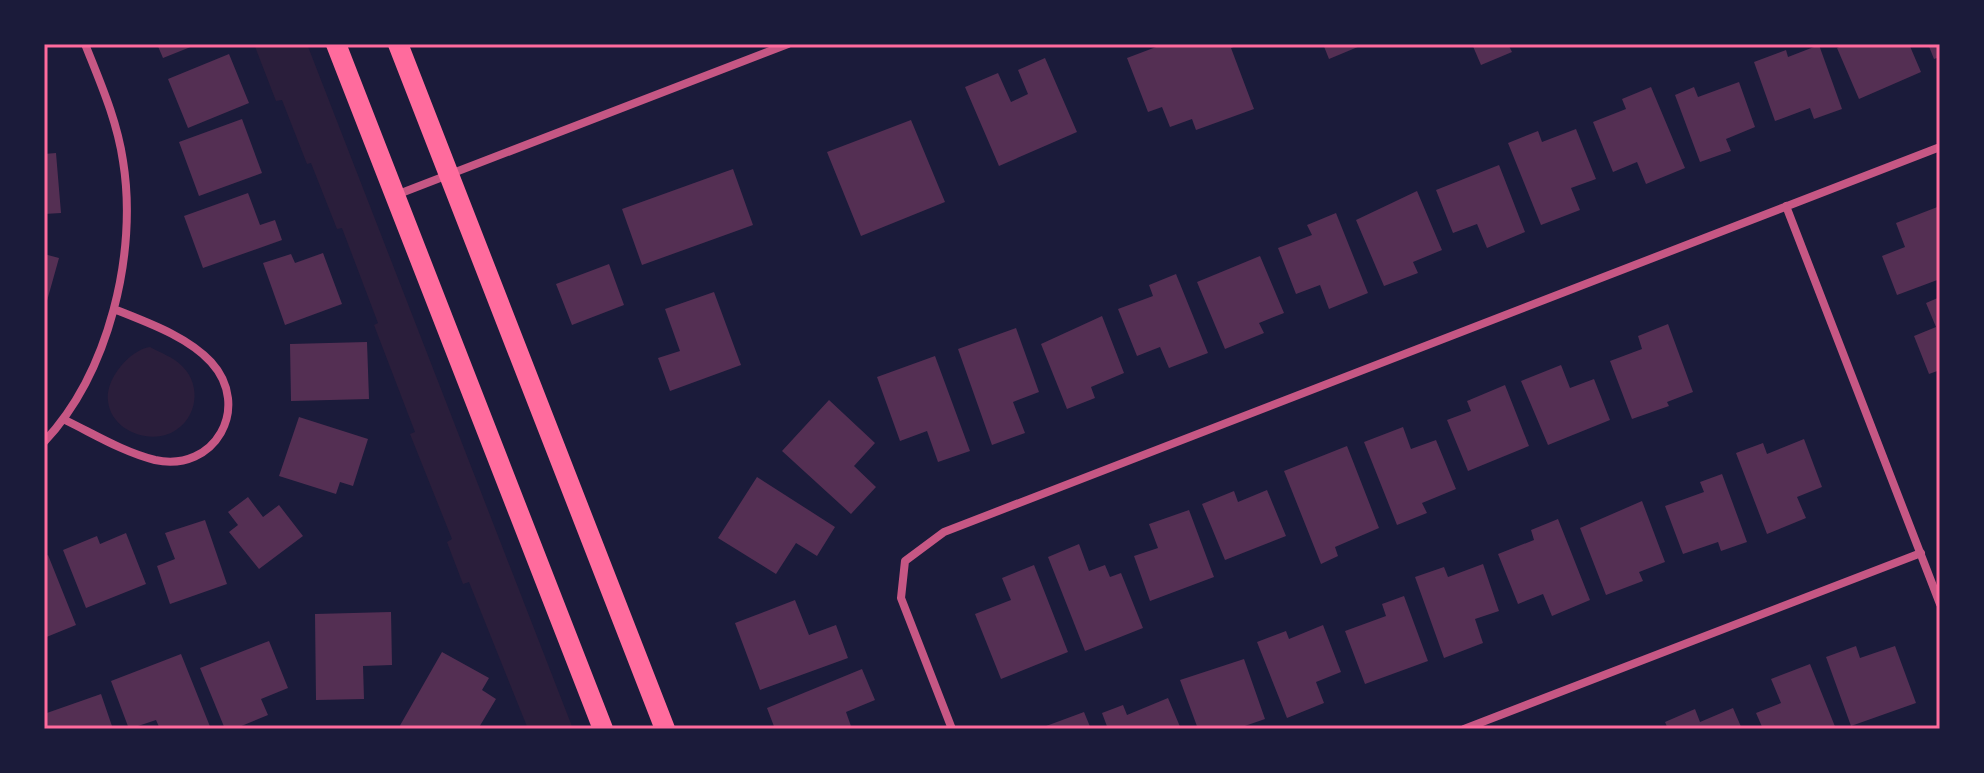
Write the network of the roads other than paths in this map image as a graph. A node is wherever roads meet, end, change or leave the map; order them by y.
1 (85, 44) edge
2 (336, 44) edge
3 (398, 44) edge
4 (788, 44) edge
5 (778, 46) edge
6 (1940, 147) edge
7 (449, 175) junction
8 (395, 195) junction
9 (1786, 206) junction
10 (114, 309) junction
11 (65, 420) junction
12 (44, 442) edge
13 (1921, 553) junction
14 (1940, 604) edge
15 (603, 729) edge
16 (665, 729) edge
17 (952, 729) edge
18 (1464, 729) edge

1 - 10 street
2 - 8 main road
3 - 7 main road
4 - 5 street
5 - 7 street
6 - 9 street
7 - 8 street
7 - 16 main road
8 - 15 main road
9 - 13 street
9 - 17 street
10 - 11 street
10 - 11 street
11 - 12 street
13 - 14 street
13 - 18 street

